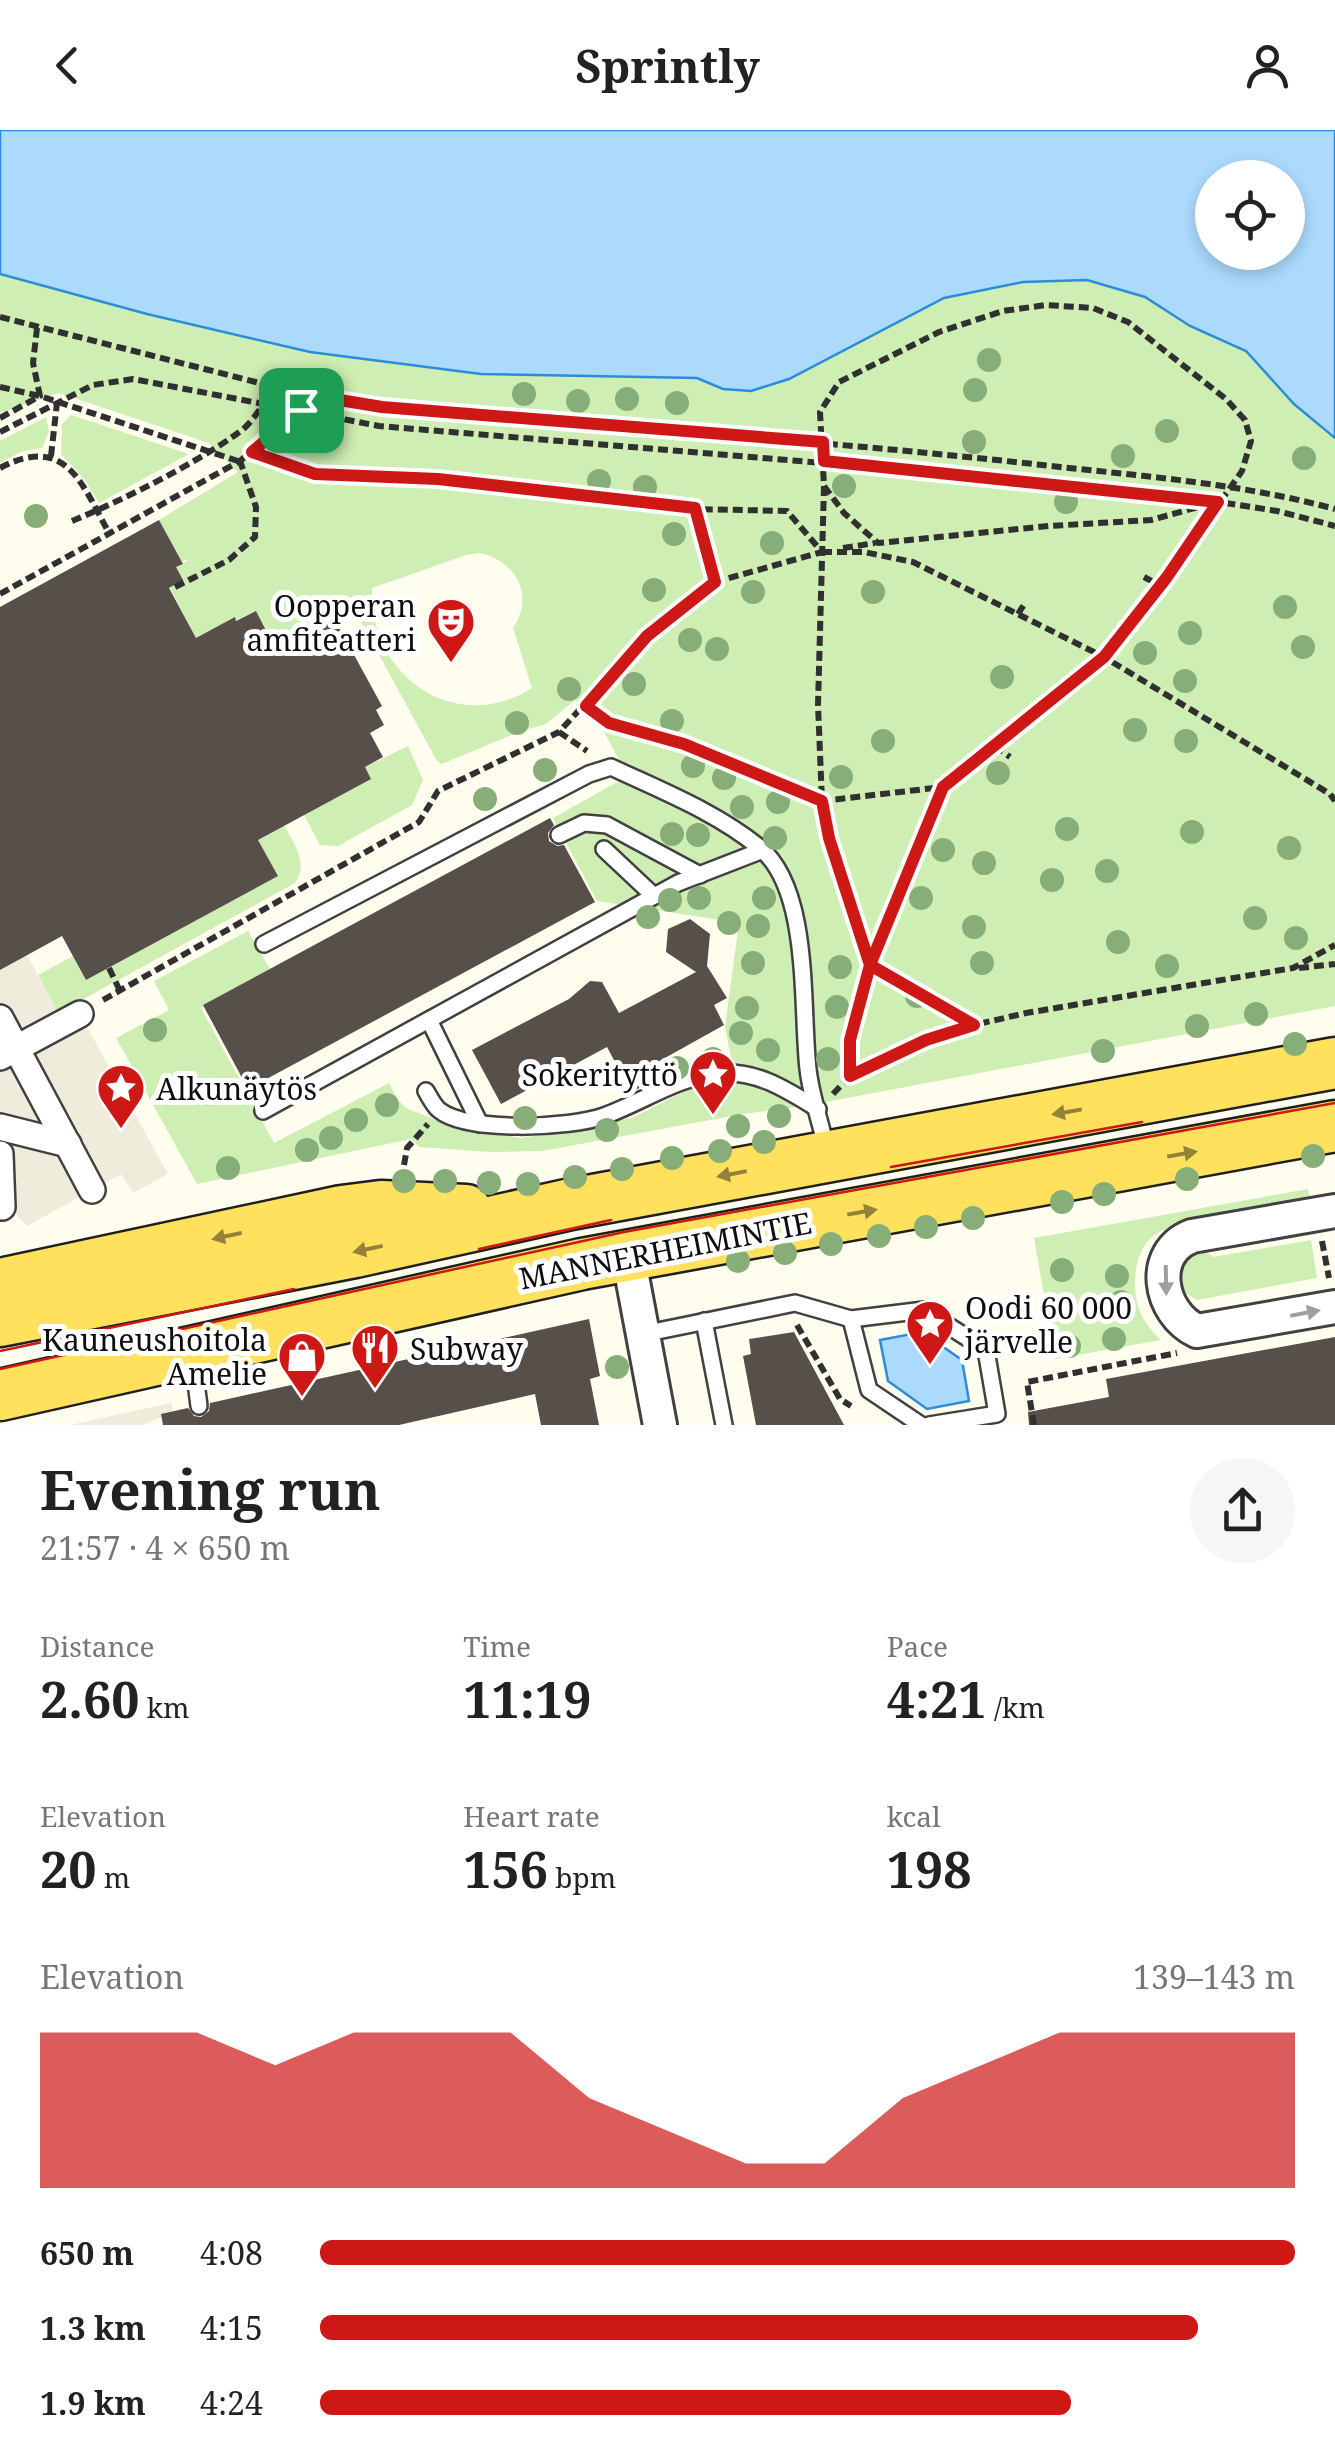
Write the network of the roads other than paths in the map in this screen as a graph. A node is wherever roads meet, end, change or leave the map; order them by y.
1 (559, 835) dead end
2 (604, 849) dead end
3 (763, 850) junction
4 (700, 874) junction
5 (654, 896) junction
6 (264, 944) dead end
7 (80, 1014) road end
8 (0, 1018) edge
9 (429, 1020) junction
10 (8, 1052) edge
11 (1335, 1064) edge
12 (426, 1091) dead end
13 (263, 1111) dead end
14 (480, 1124) junction
15 (1335, 1126) edge
16 (0, 1127) edge
17 (823, 1132) junction
18 (68, 1144) junction
19 (0, 1154) edge
20 (92, 1190) dead end
21 (2, 1207) edge
22 (531, 1213) junction
23 (1326, 1213) edge
24 (628, 1255) junction
25 (0, 1284) edge
26 (1335, 1307) edge
27 (851, 1320) junction
28 (0, 1321) edge
29 (704, 1321) junction
30 (643, 1334) junction
31 (191, 1350) junction
32 (0, 1395) edge
33 (198, 1406) dead end
34 (1000, 1419) edge
35 (660, 1425) edge
36 (724, 1425) edge
37 (922, 1425) edge
38 (929, 1425) edge

1 - 4 lane
2 - 5 lane
3 - 4 lane
3 - 6 lane
3 - 17 lane
4 - 5 lane
5 - 9 lane
7 - 10 street
8 - 10 street
9 - 13 lane
9 - 14 lane
10 - 18 street
11 -> 17 main road, MANNERHEIMINTIE
12 - 14 lane
14 - 17 lane
24 -> 15 main road, MANNERHEIMINTIE
16 - 18 street
17 -> 22 main road, MANNERHEIMINTIE
18 - 20 street
19 - 21 street
22 -> 25 main road
22 -> 28 main road, MANNERHEIMINTIE
23 -> 26 street
24 - 30 street
24 - 31 main road, MANNERHEIMINTIE
27 - 29 lane
27 - 34 lane
27 - 37 lane
29 - 30 lane
29 - 36 lane
30 - 35 street
31 - 32 main road, MANNERHEIMINTIE
31 - 33 lane
34 - 38 lane

